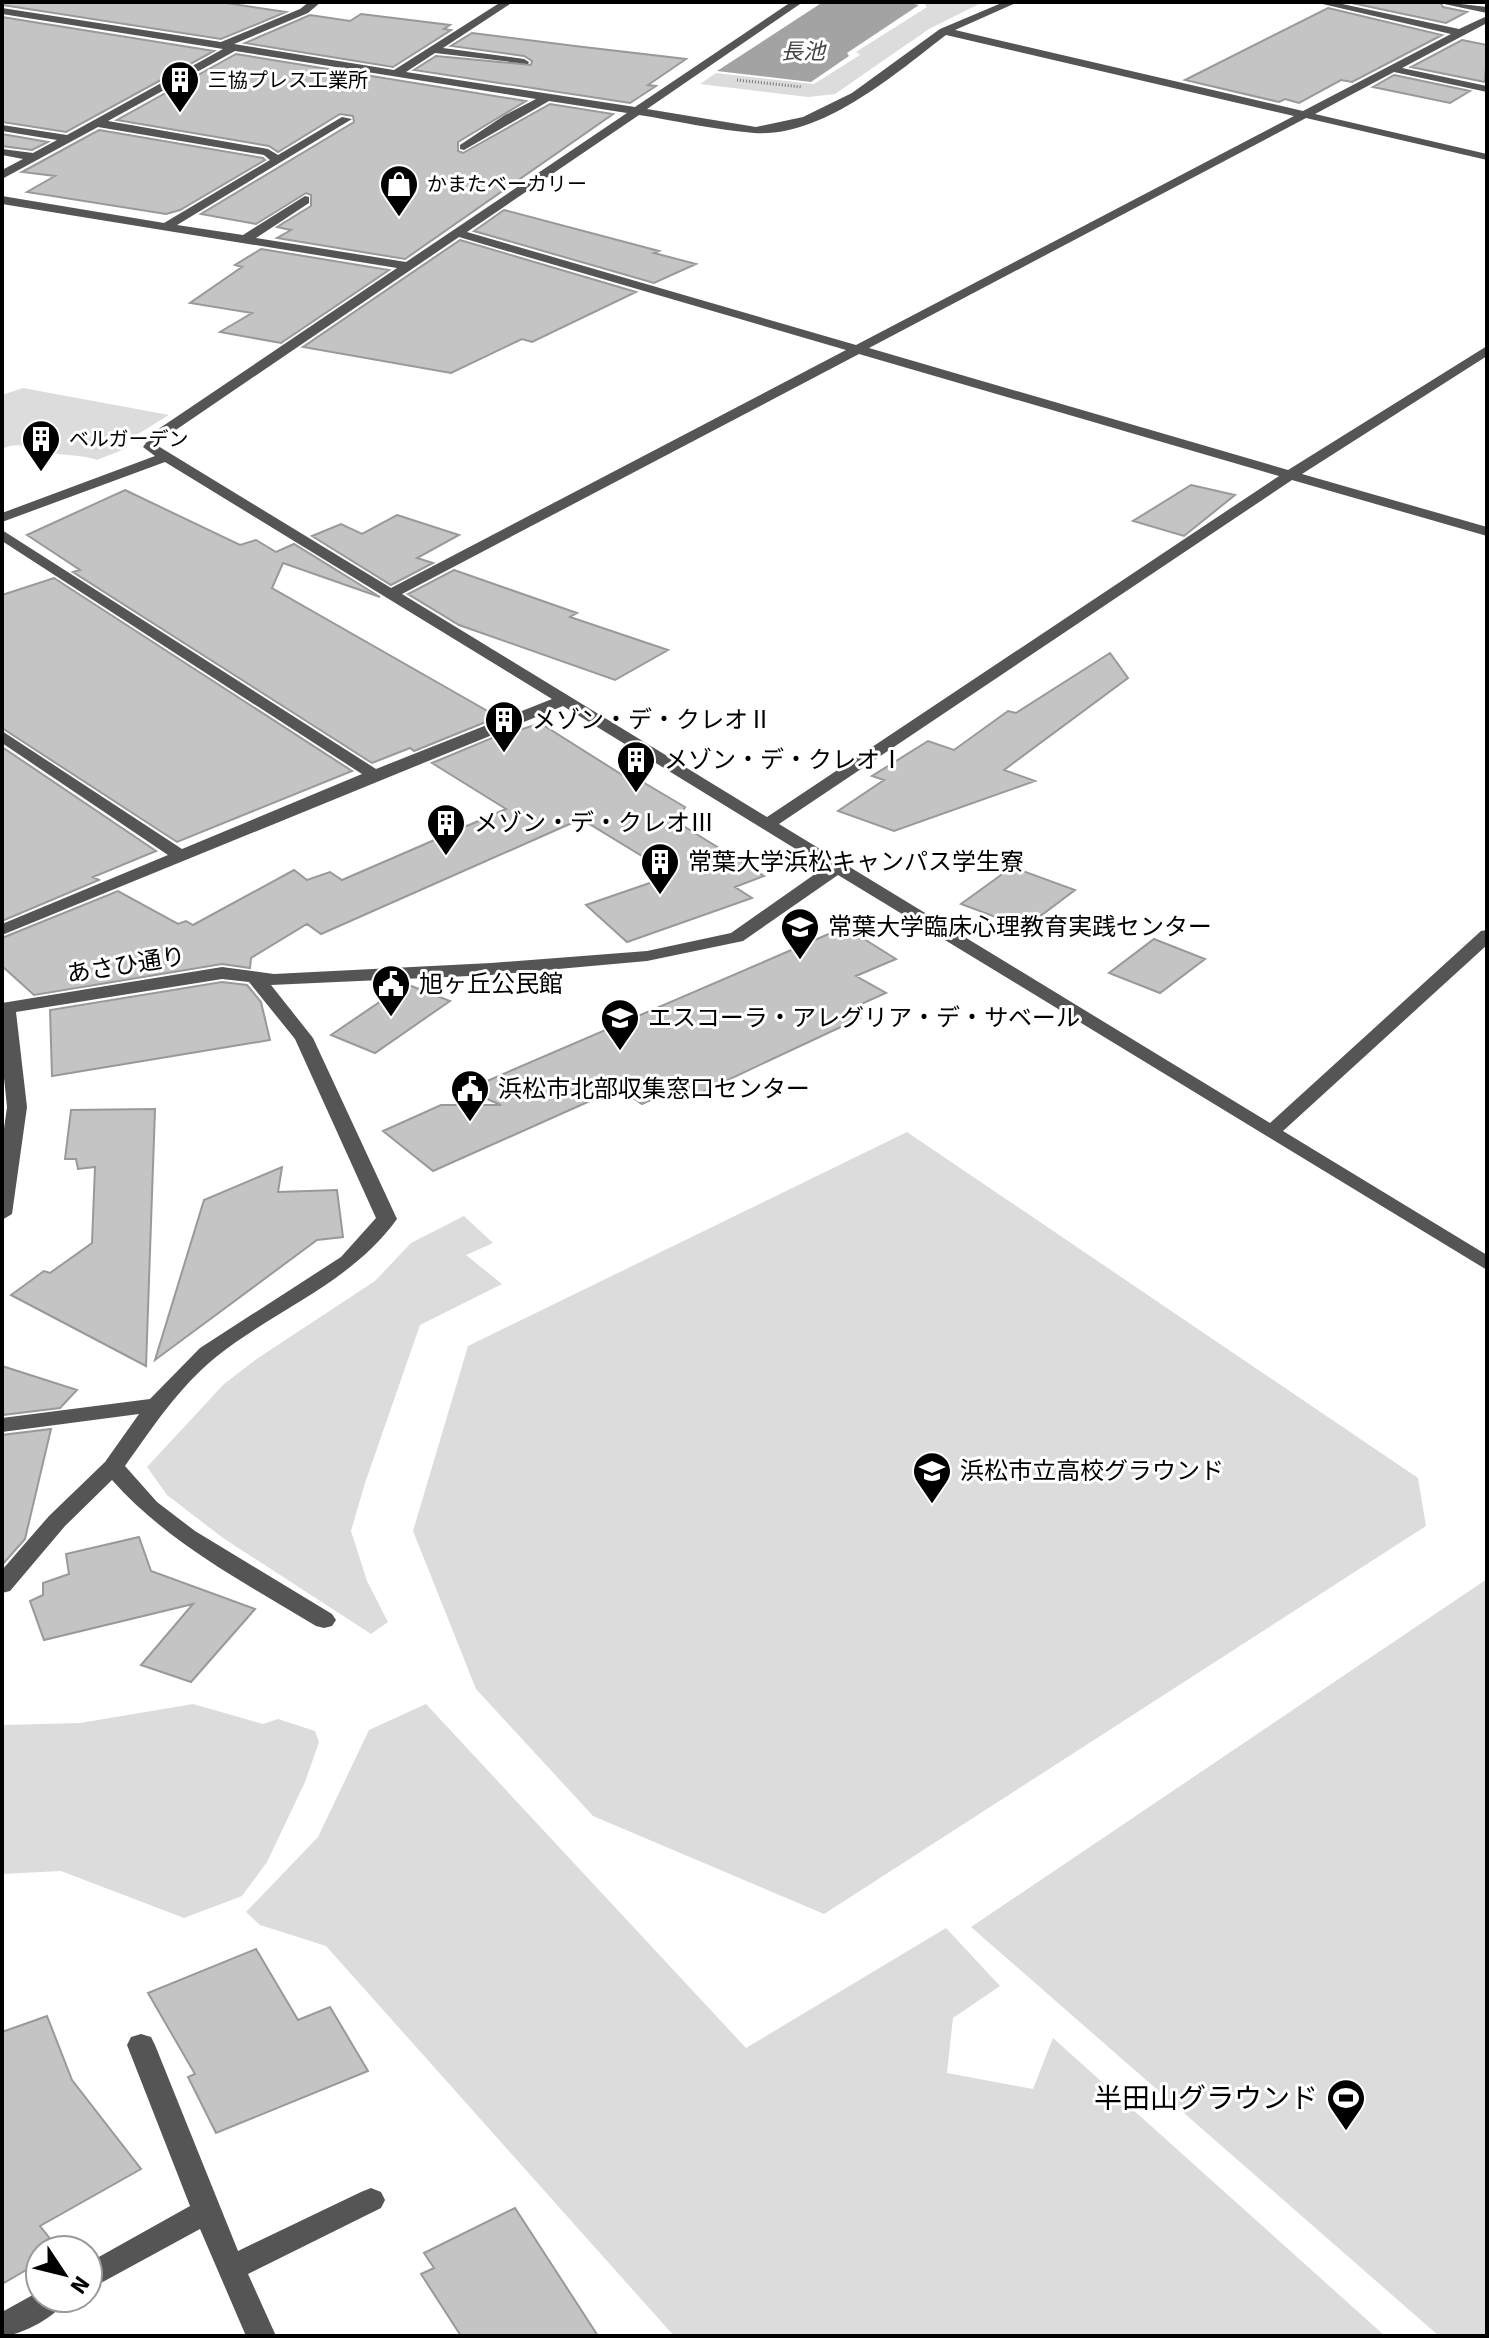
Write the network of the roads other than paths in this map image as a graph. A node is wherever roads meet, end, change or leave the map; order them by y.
1 (296, 2) edge
2 (508, 2) edge
3 (798, 2) edge
4 (1013, 2) edge
5 (1319, 2) edge
6 (1448, 2) edge
7 (314, 3) edge
8 (1487, 10) edge
9 (2, 11) edge
10 (1487, 19) edge
11 (944, 31) junction
12 (1461, 33) junction
13 (227, 47) junction
14 (435, 50) junction
15 (524, 62) dead end
16 (1393, 69) junction
17 (395, 74) junction
18 (1487, 89) edge
19 (546, 98) junction
20 (636, 113) junction
21 (1307, 115) junction
22 (346, 119) dead end
23 (97, 123) junction
24 (2, 128) edge
25 (67, 138) junction
26 (464, 147) dead end
27 (2, 152) edge
28 (35, 157) junction
29 (1487, 157) edge
30 (277, 160) junction
31 (2, 175) edge
32 (2, 200) edge
33 (305, 200) dead end
34 (165, 227) junction
35 (458, 233) junction
36 (244, 240) junction
37 (409, 266) junction
38 (859, 350) junction
39 (1487, 350) edge
40 (164, 458) junction
41 (1290, 475) junction
42 (2, 518) edge
43 (1487, 532) edge
44 (2, 534) edge
45 (389, 595) junction
46 (564, 700) junction
47 (2, 736) edge
48 (375, 775) junction
49 (768, 824) junction
50 (181, 856) junction
51 (837, 867) junction
52 (2, 930) edge
53 (1487, 935) edge
54 (257, 980) junction
55 (4, 1009) edge
56 (1271, 1132) junction
57 (2, 1214) edge
58 (1487, 1264) edge
59 (157, 1405) junction
60 (2, 1425) edge
61 (113, 1467) junction
62 (2, 1585) edge
63 (324, 1620) dead end
64 (141, 2045) dead end
65 (371, 2200) dead end
66 (206, 2211) junction
67 (232, 2268) junction
68 (104, 2269) edge
69 (25, 2314) edge
70 (2, 2327) edge
71 (261, 2336) edge

1 - 7 street
2 - 14 street
3 - 20 street
4 - 11 street
5 - 12 street
6 - 8 street
7 - 13 street
9 - 13 street
10 - 12 street
11 - 20 street
11 - 21 street
12 - 16 street
13 - 17 street
13 - 23 street
14 - 15 street
14 - 17 street
16 - 18 street
16 - 21 street
17 - 19 street
19 - 20 street
19 - 26 street
20 - 35 street
21 - 29 street
21 - 38 street
22 - 30 street
23 - 25 street
23 - 30 street
24 - 25 street
25 - 28 street
27 - 28 street
28 - 31 street
30 - 34 street
32 - 34 street
33 - 36 street
34 - 36 street
35 - 37 street
35 - 38 street
36 - 37 street
37 - 40 street
38 - 41 street
38 - 45 street
39 - 41 street
40 - 42 street
40 - 45 street
41 - 43 street
41 - 49 street
44 - 48 street
45 - 46 street
46 - 48 street
46 - 49 street
47 - 50 street
48 - 50 street
49 - 51 street
50 - 52 street
51 - 54 street, あさひ通り
51 - 56 street
53 - 56 street
54 - 55 street, あさひ通り
54 - 59 street
55 - 57 street
56 - 58 street
59 - 60 street
59 - 61 street
61 - 62 street
61 - 63 street
64 - 66 street
65 - 67 street
66 - 67 street
66 - 68 street
67 - 71 street
69 - 70 street

